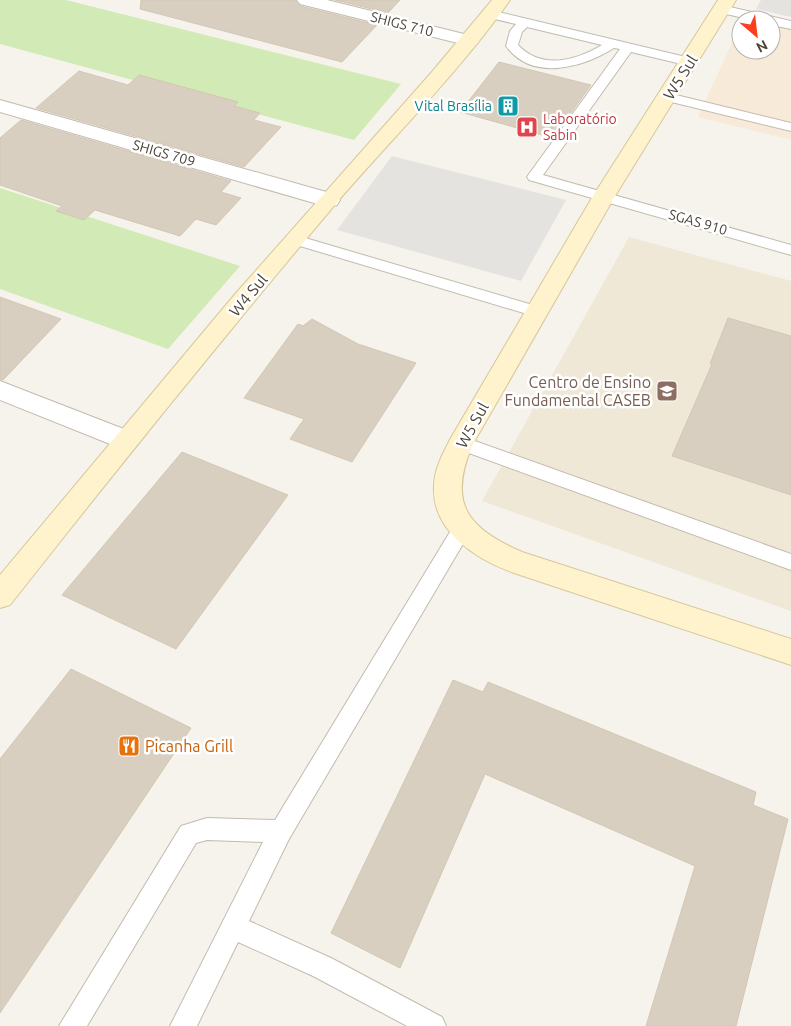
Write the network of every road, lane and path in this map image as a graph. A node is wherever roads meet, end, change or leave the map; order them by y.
1 (306, 0) edge
2 (724, 4) edge
3 (496, 7) edge
4 (741, 10) edge
5 (524, 22) junction
6 (470, 41) junction
7 (613, 43) junction
8 (628, 46) junction
9 (690, 62) junction
10 (668, 97) junction
11 (0, 106) edge
12 (791, 127) edge
13 (604, 196) junction
14 (329, 200) junction
15 (295, 240) junction
16 (791, 250) edge
17 (537, 312) junction
18 (0, 390) edge
19 (125, 440) junction
20 (461, 443) junction
21 (463, 527) junction
22 (791, 562) edge
23 (0, 596) edge
24 (791, 652) edge
25 (281, 831) junction
26 (234, 927) junction
27 (72, 1026) edge
28 (183, 1026) edge
29 (433, 1026) edge

1 - 6 street, SHIGS 710
2 - 4 lane
2 - 9 main road, W5 Sul
3 - 5 lane
3 - 6 main road, W4 Sul
5 - 7 lane
5 - 7 lane
6 - 14 main road, W4 Sul
7 - 8 lane
8 - 9 lane
8 - 13 lane
9 - 10 main road, W5 Sul
10 - 12 lane
10 - 13 main road, W5 Sul
11 - 14 street, SHIGS 709
13 - 16 lane, SGAS 910
13 - 17 main road, W5 Sul
14 - 15 main road, W4 Sul
15 - 17 lane
15 - 19 main road, W4 Sul
17 - 20 main road, W5 Sul
18 - 19 street
19 - 23 main road, W4 Sul
20 - 21 main road, W5 Sul
20 - 22 lane
21 - 24 main road, W5 Sul
21 - 25 lane
25 - 26 lane
25 - 27 lane
26 - 28 lane
26 - 29 lane

